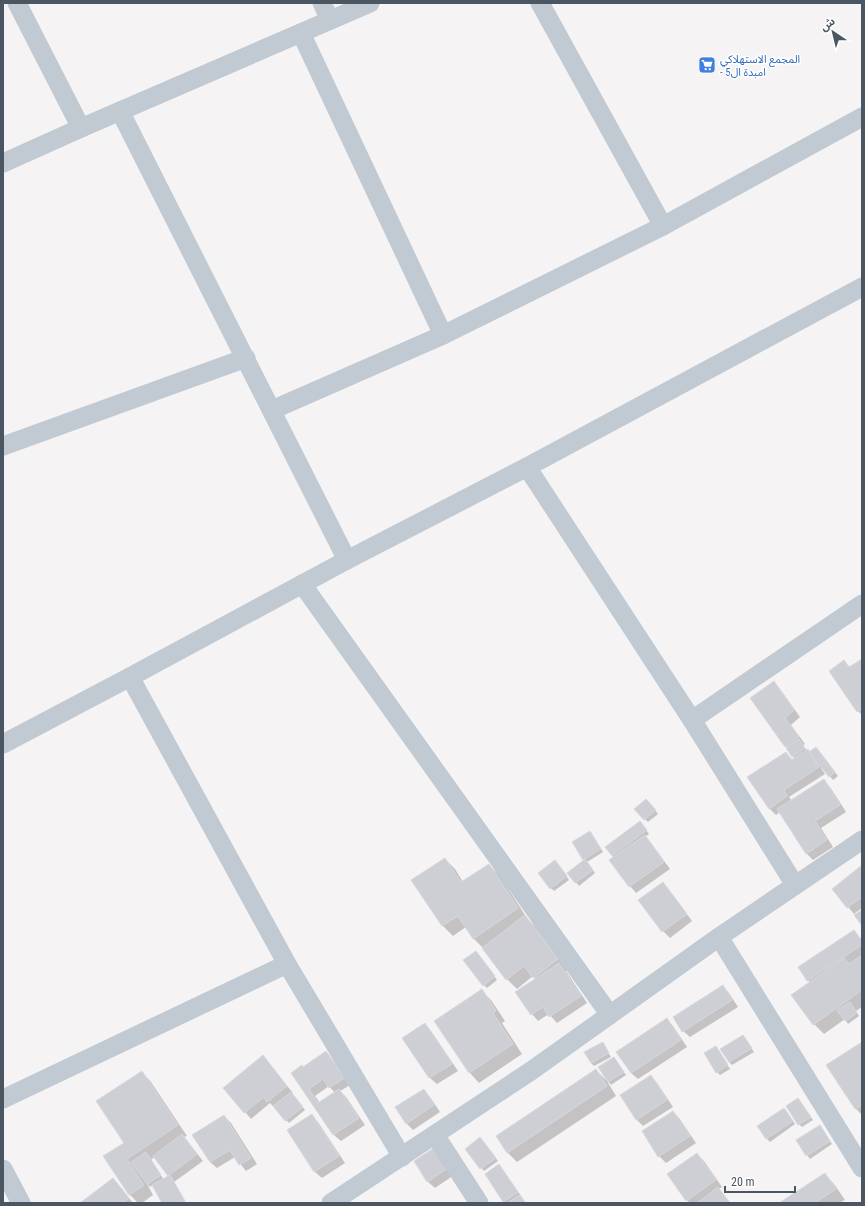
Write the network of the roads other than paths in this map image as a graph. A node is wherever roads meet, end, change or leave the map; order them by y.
1 (17, 3) edge
2 (370, 3) edge
3 (540, 3) edge
4 (326, 11) edge
5 (301, 33) junction
6 (120, 111) junction
7 (862, 117) edge
8 (81, 128) junction
9 (3, 164) edge
10 (663, 226) junction
11 (862, 286) edge
12 (443, 334) junction
13 (246, 358) junction
14 (272, 410) junction
15 (3, 446) edge
16 (527, 467) junction
17 (347, 560) junction
18 (302, 584) junction
19 (862, 604) edge
20 (130, 677) junction
21 (692, 720) junction
22 (3, 744) edge
23 (862, 840) edge
24 (795, 885) junction
25 (719, 938) junction
26 (287, 964) junction
27 (610, 1015) junction
28 (3, 1098) edge
29 (435, 1135) junction
30 (402, 1157) junction
31 (862, 1168) edge
32 (3, 1169) edge
33 (21, 1203) edge
34 (331, 1203) edge
35 (479, 1203) edge

1 - 8 street
2 - 4 street
3 - 10 street
4 - 5 street
5 - 6 street
5 - 12 street
6 - 8 street
6 - 13 street
7 - 10 street
8 - 9 street
10 - 12 street
11 - 16 street
12 - 14 street
13 - 14 street
13 - 15 street
14 - 17 street
16 - 17 street
16 - 21 street
17 - 18 street
18 - 20 street
18 - 27 street
19 - 21 street
20 - 22 street
20 - 26 street
21 - 24 street
23 - 24 street
24 - 25 street
25 - 27 street
25 - 31 street
26 - 28 street
26 - 30 street
27 - 29 street
29 - 30 street
29 - 35 street
30 - 34 street
32 - 33 street

